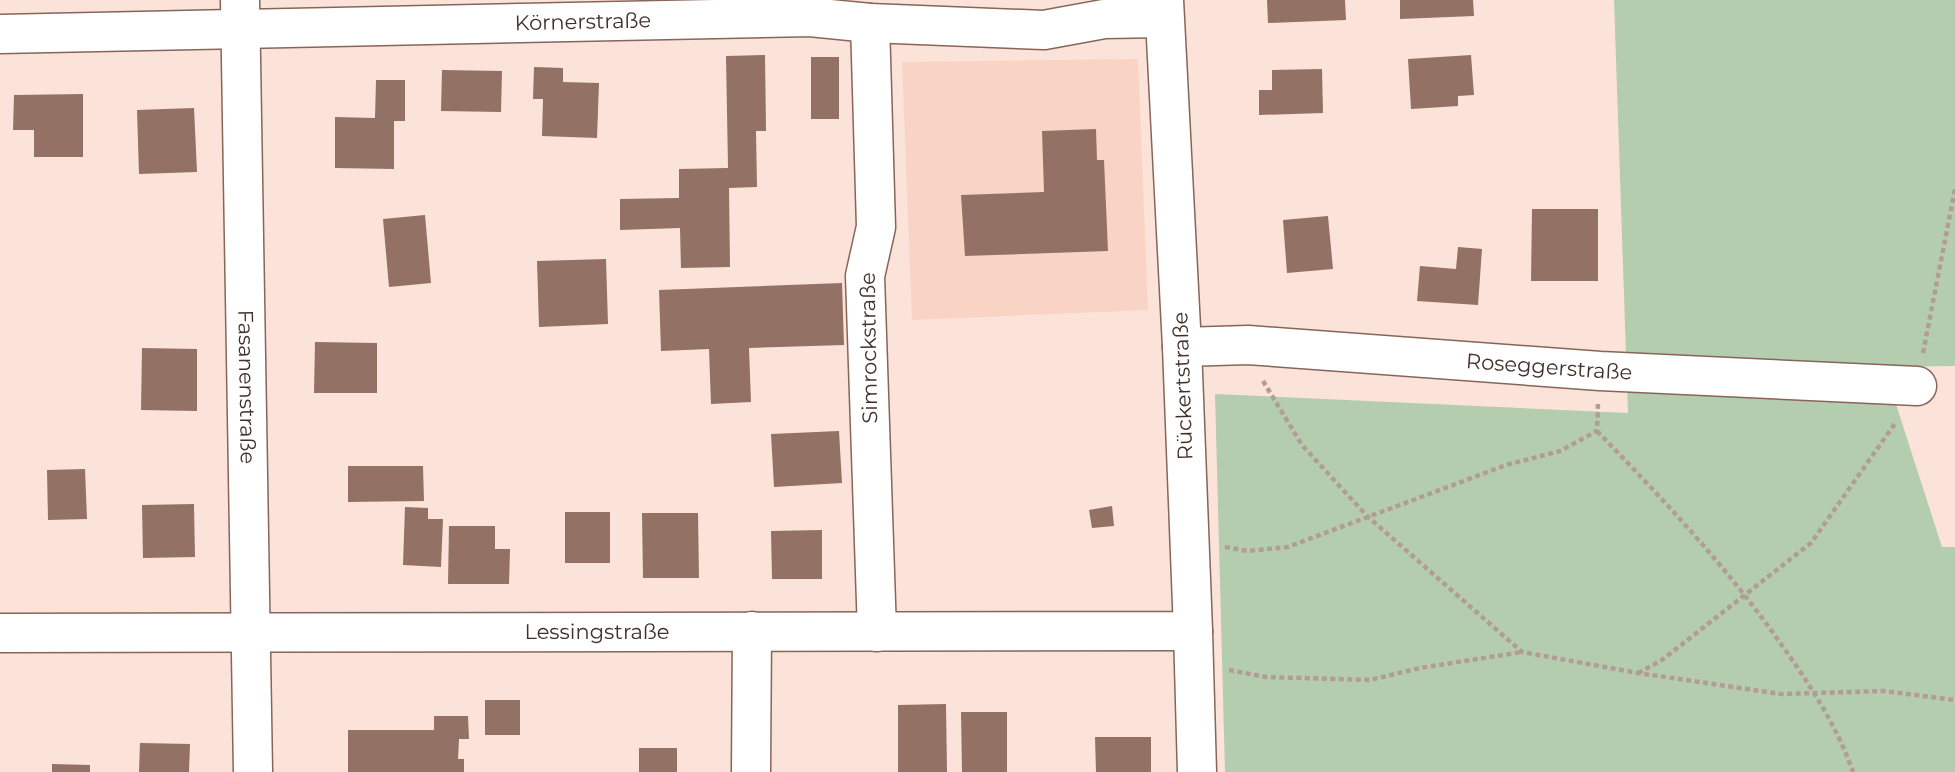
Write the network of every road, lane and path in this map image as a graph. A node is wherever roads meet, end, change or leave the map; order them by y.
1 (1164, 9) edge
2 (240, 14) edge
3 (870, 23) junction
4 (0, 34) edge
5 (1955, 189) edge
6 (1248, 345) junction
7 (1182, 347) junction
8 (1600, 370) junction
9 (1917, 386) junction
10 (1597, 431) junction
11 (1367, 516) junction
12 (1189, 541) junction
13 (1746, 596) junction
14 (752, 632) junction
15 (877, 632) junction
16 (0, 633) edge
17 (252, 634) junction
18 (1193, 647) junction
19 (1522, 652) junction
20 (1638, 673) junction
21 (1814, 692) junction
22 (1955, 700) edge
23 (253, 772) edge
24 (751, 772) edge
25 (1198, 772) edge
26 (1853, 772) edge

1 - 3 street, Körnerstraße
1 - 7 street, Rückertstraße
2 - 3 street, Körnerstraße
2 - 4 street, Körnerstraße
2 - 17 street, Fasanenstraße
3 - 15 street, Simrockstraße
5 - 9 path
6 - 7 street, Roseggerstraße
6 - 8 street, Roseggerstraße
6 - 11 path
7 - 12 street, Rückertstraße
8 - 9 street, Roseggerstraße
8 - 10 path
9 - 13 path
10 - 11 path
10 - 13 path
11 - 12 path
11 - 19 path
12 - 18 street, Rückertstraße
13 - 20 path
13 - 21 path
14 - 15 street, Lessingstraße
14 - 17 street, Lessingstraße
14 - 24 street
15 - 18 street, Lessingstraße
16 - 17 street, Lessingstraße
17 - 23 street, Fasanenstraße
18 - 19 path
18 - 25 street, Rückertstraße
19 - 20 path
20 - 21 path
21 - 22 path
21 - 26 path

